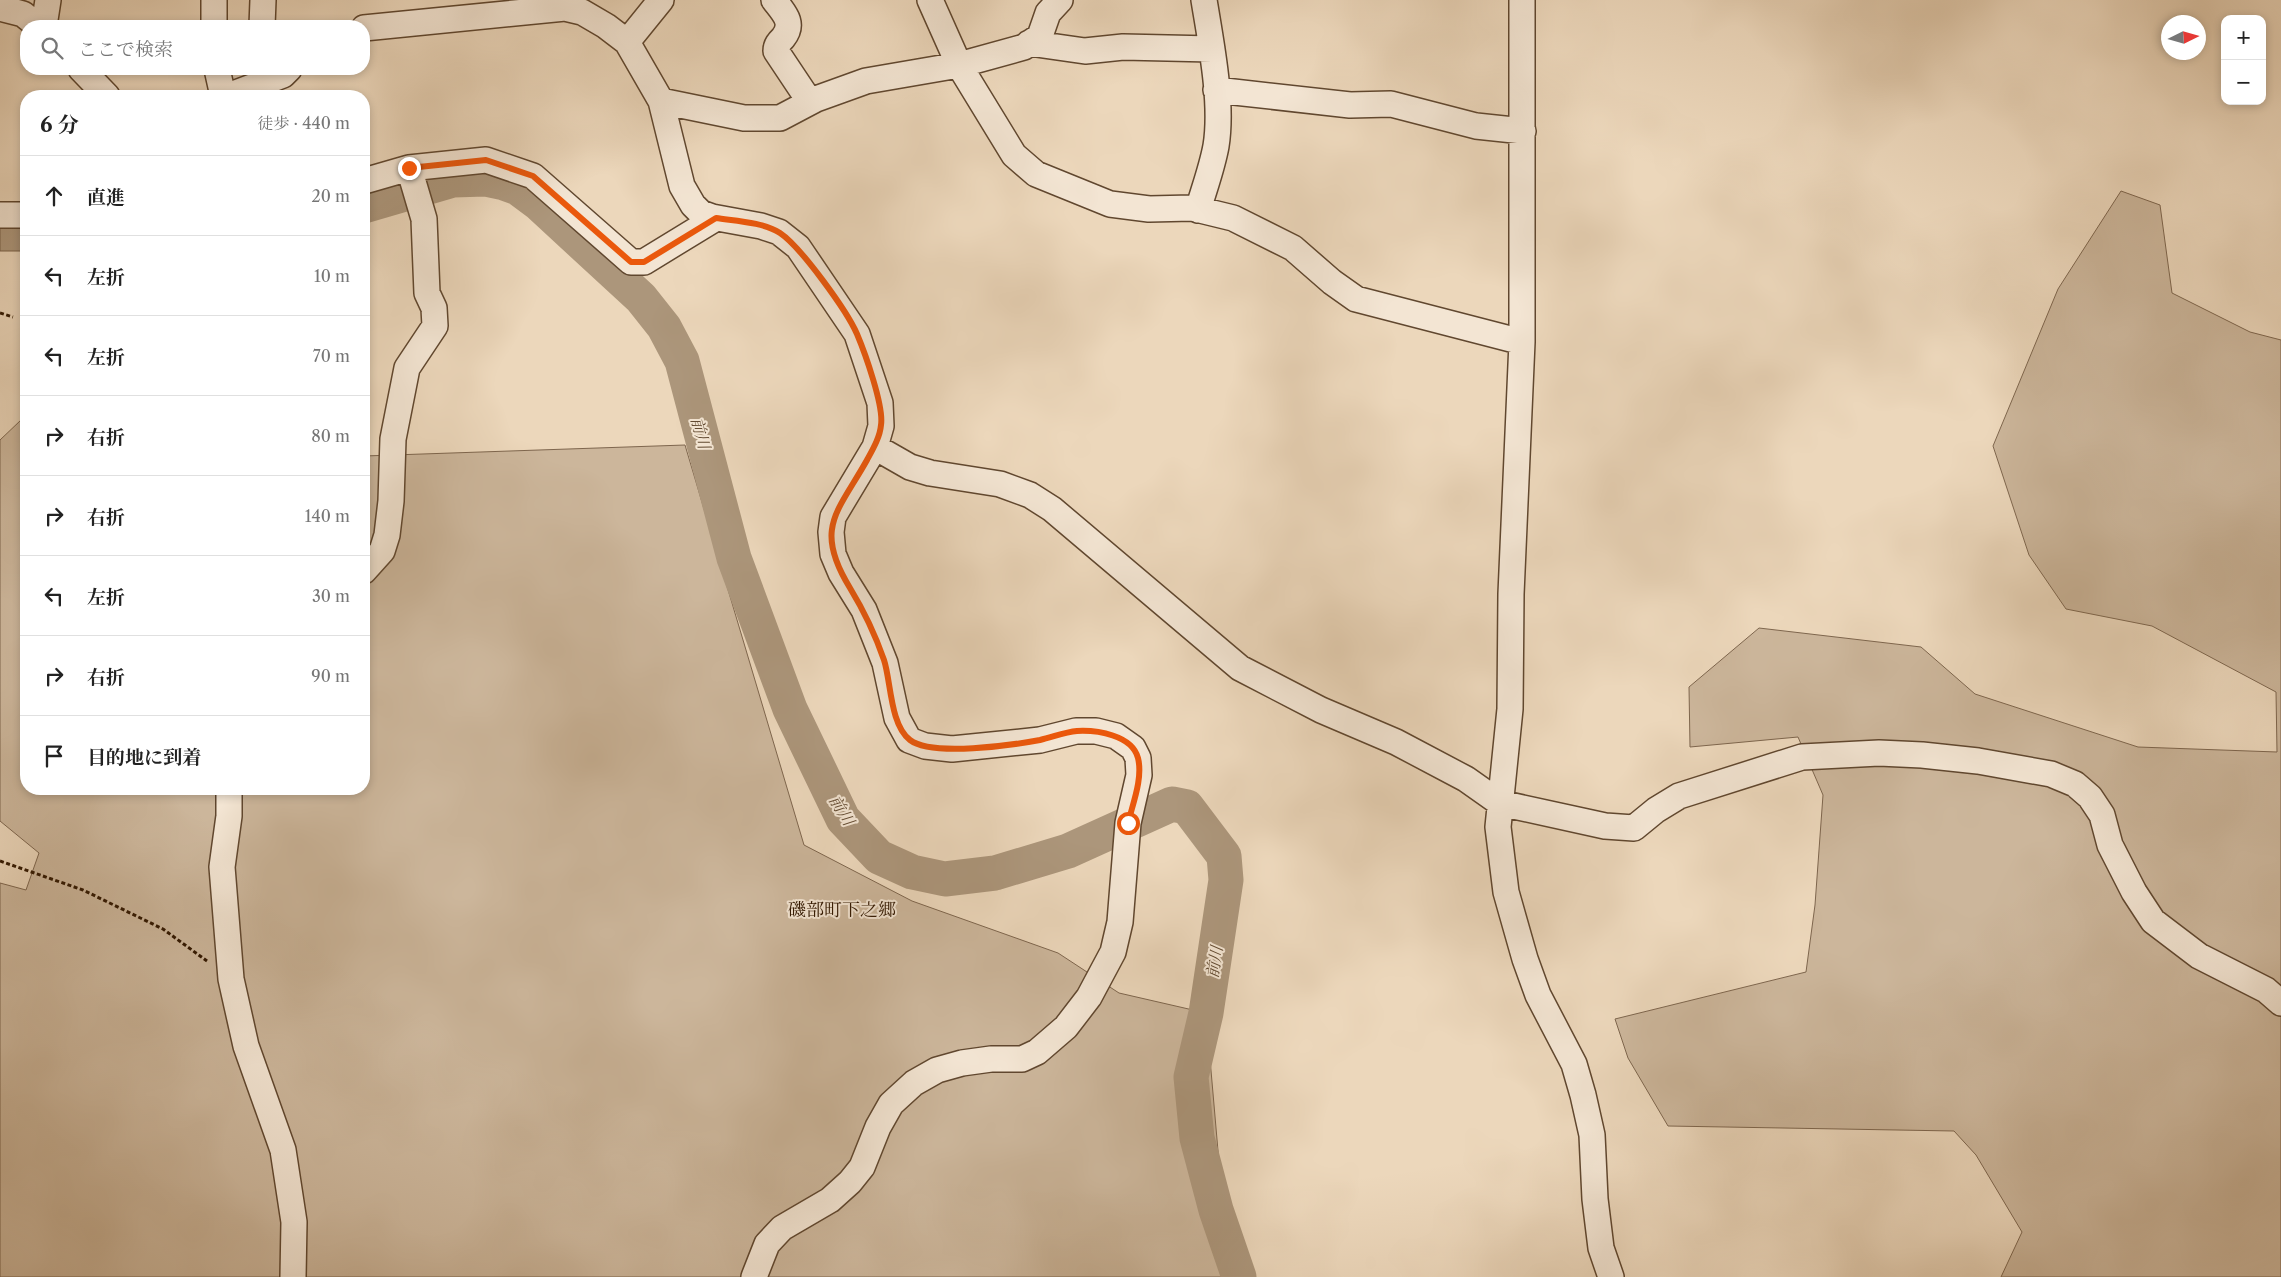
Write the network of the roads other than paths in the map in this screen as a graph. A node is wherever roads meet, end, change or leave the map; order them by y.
1 (48, 0) edge
2 (214, 0) edge
3 (263, 0) edge
4 (661, 0) edge
5 (774, 0) edge
6 (930, 0) edge
7 (1060, 0) edge
8 (1204, 0) edge
9 (1522, 0) edge
10 (560, 4) edge
11 (0, 8) edge
12 (448, 10) edge
13 (30, 20) edge
14 (45, 20) edge
15 (214, 20) edge
16 (262, 20) edge
17 (370, 27) edge
18 (627, 42) junction
19 (1029, 43) junction
20 (1212, 48) junction
21 (959, 65) junction
22 (87, 75) edge
23 (218, 75) edge
24 (270, 75) edge
25 (100, 90) edge
26 (222, 90) edge
27 (240, 90) edge
28 (1216, 90) junction
29 (662, 101) junction
30 (810, 102) junction
31 (1523, 131) junction
32 (409, 168) junction
33 (370, 178) edge
34 (1198, 210) junction
35 (0, 215) edge
36 (20, 215) edge
37 (716, 218) junction
38 (1522, 342) junction
39 (874, 447) junction
40 (370, 565) edge
41 (229, 795) edge
42 (1500, 803) junction
43 (2281, 1003) edge
44 (293, 1277) edge
45 (754, 1277) edge
46 (1611, 1277) edge

1 - 14 street
2 - 15 street
3 - 16 street
4 - 18 street
5 - 30 street
6 - 21 street
7 - 19 street
8 - 20 street
9 - 31 street
10 - 12 street
10 - 18 street
11 - 13 street
12 - 17 street
18 - 29 street
19 - 20 street
19 - 21 street
20 - 28 street
21 - 30 street
21 - 34 street
22 - 25 street
23 - 26 street
24 - 27 street
28 - 31 street
28 - 34 street
29 - 30 street
29 - 37 street
31 - 38 street
32 - 33 street
32 - 37 street
32 - 40 street
34 - 38 street
35 - 36 street
37 - 39 street
38 - 42 street
39 - 42 street
39 - 45 street
41 - 44 street
42 - 43 street
42 - 46 street

